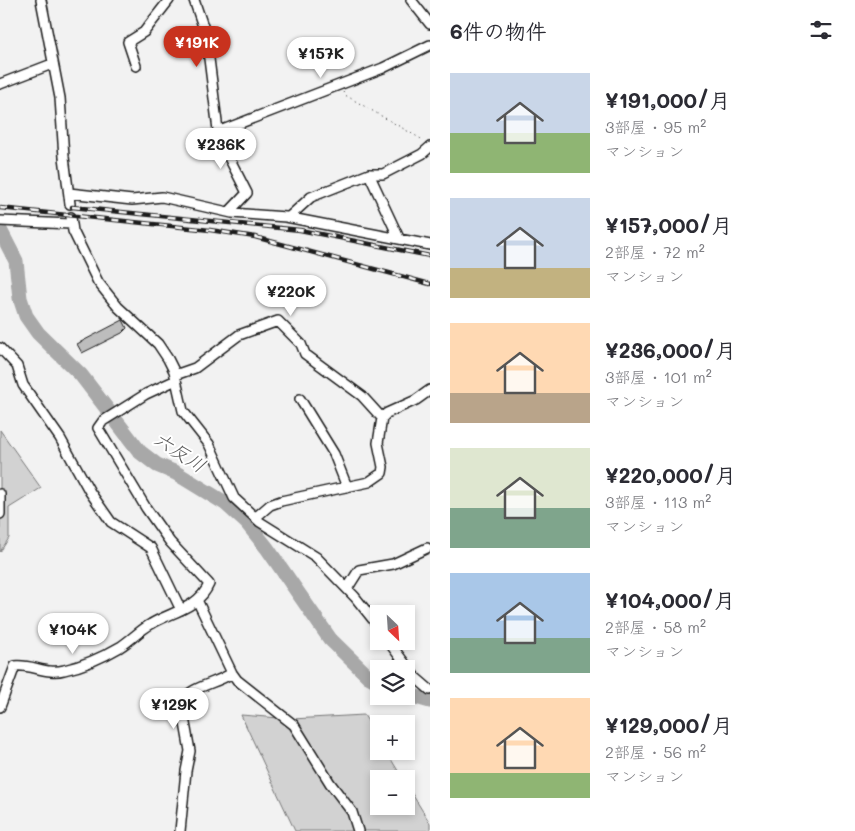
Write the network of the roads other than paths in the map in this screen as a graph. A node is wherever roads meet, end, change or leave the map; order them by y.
1 (40, 0) edge
2 (170, 0) edge
3 (194, 0) edge
4 (411, 0) edge
5 (430, 24) edge
6 (430, 45) edge
7 (52, 64) junction
8 (136, 66) dead end
9 (0, 84) edge
10 (220, 131) junction
11 (430, 146) edge
12 (369, 174) junction
13 (69, 193) junction
14 (70, 204) dead end
15 (230, 212) junction
16 (289, 217) junction
17 (3, 221) edge
18 (398, 238) junction
19 (430, 244) edge
20 (0, 348) edge
21 (176, 378) junction
22 (430, 390) edge
23 (300, 399) dead end
24 (382, 418) junction
25 (346, 487) junction
26 (0, 494) edge
27 (0, 514) edge
28 (255, 518) junction
29 (427, 548) dead end
30 (347, 589) junction
31 (197, 600) junction
32 (181, 610) junction
33 (370, 614) edge
34 (395, 650) edge
35 (232, 673) junction
36 (430, 690) edge
37 (0, 707) edge
38 (180, 831) edge
39 (358, 831) edge

1 - 7 street
2 - 8 street
3 - 10 street
4 - 5 street
6 - 10 street
7 - 9 street
7 - 13 street
10 - 15 street
11 - 12 street
12 - 16 street
12 - 18 street
13 - 14 street
13 - 15 street
15 - 16 street
16 - 18 street
17 - 21 street
18 - 19 street
20 - 32 street
21 - 24 street
21 - 28 street
21 - 31 street
22 - 24 street
23 - 25 street
24 - 25 street
25 - 28 street
26 - 27 street
28 - 30 street
29 - 30 street
30 - 33 street
31 - 32 street
31 - 35 street
32 - 37 street
34 - 36 street
35 - 38 street
35 - 39 street

